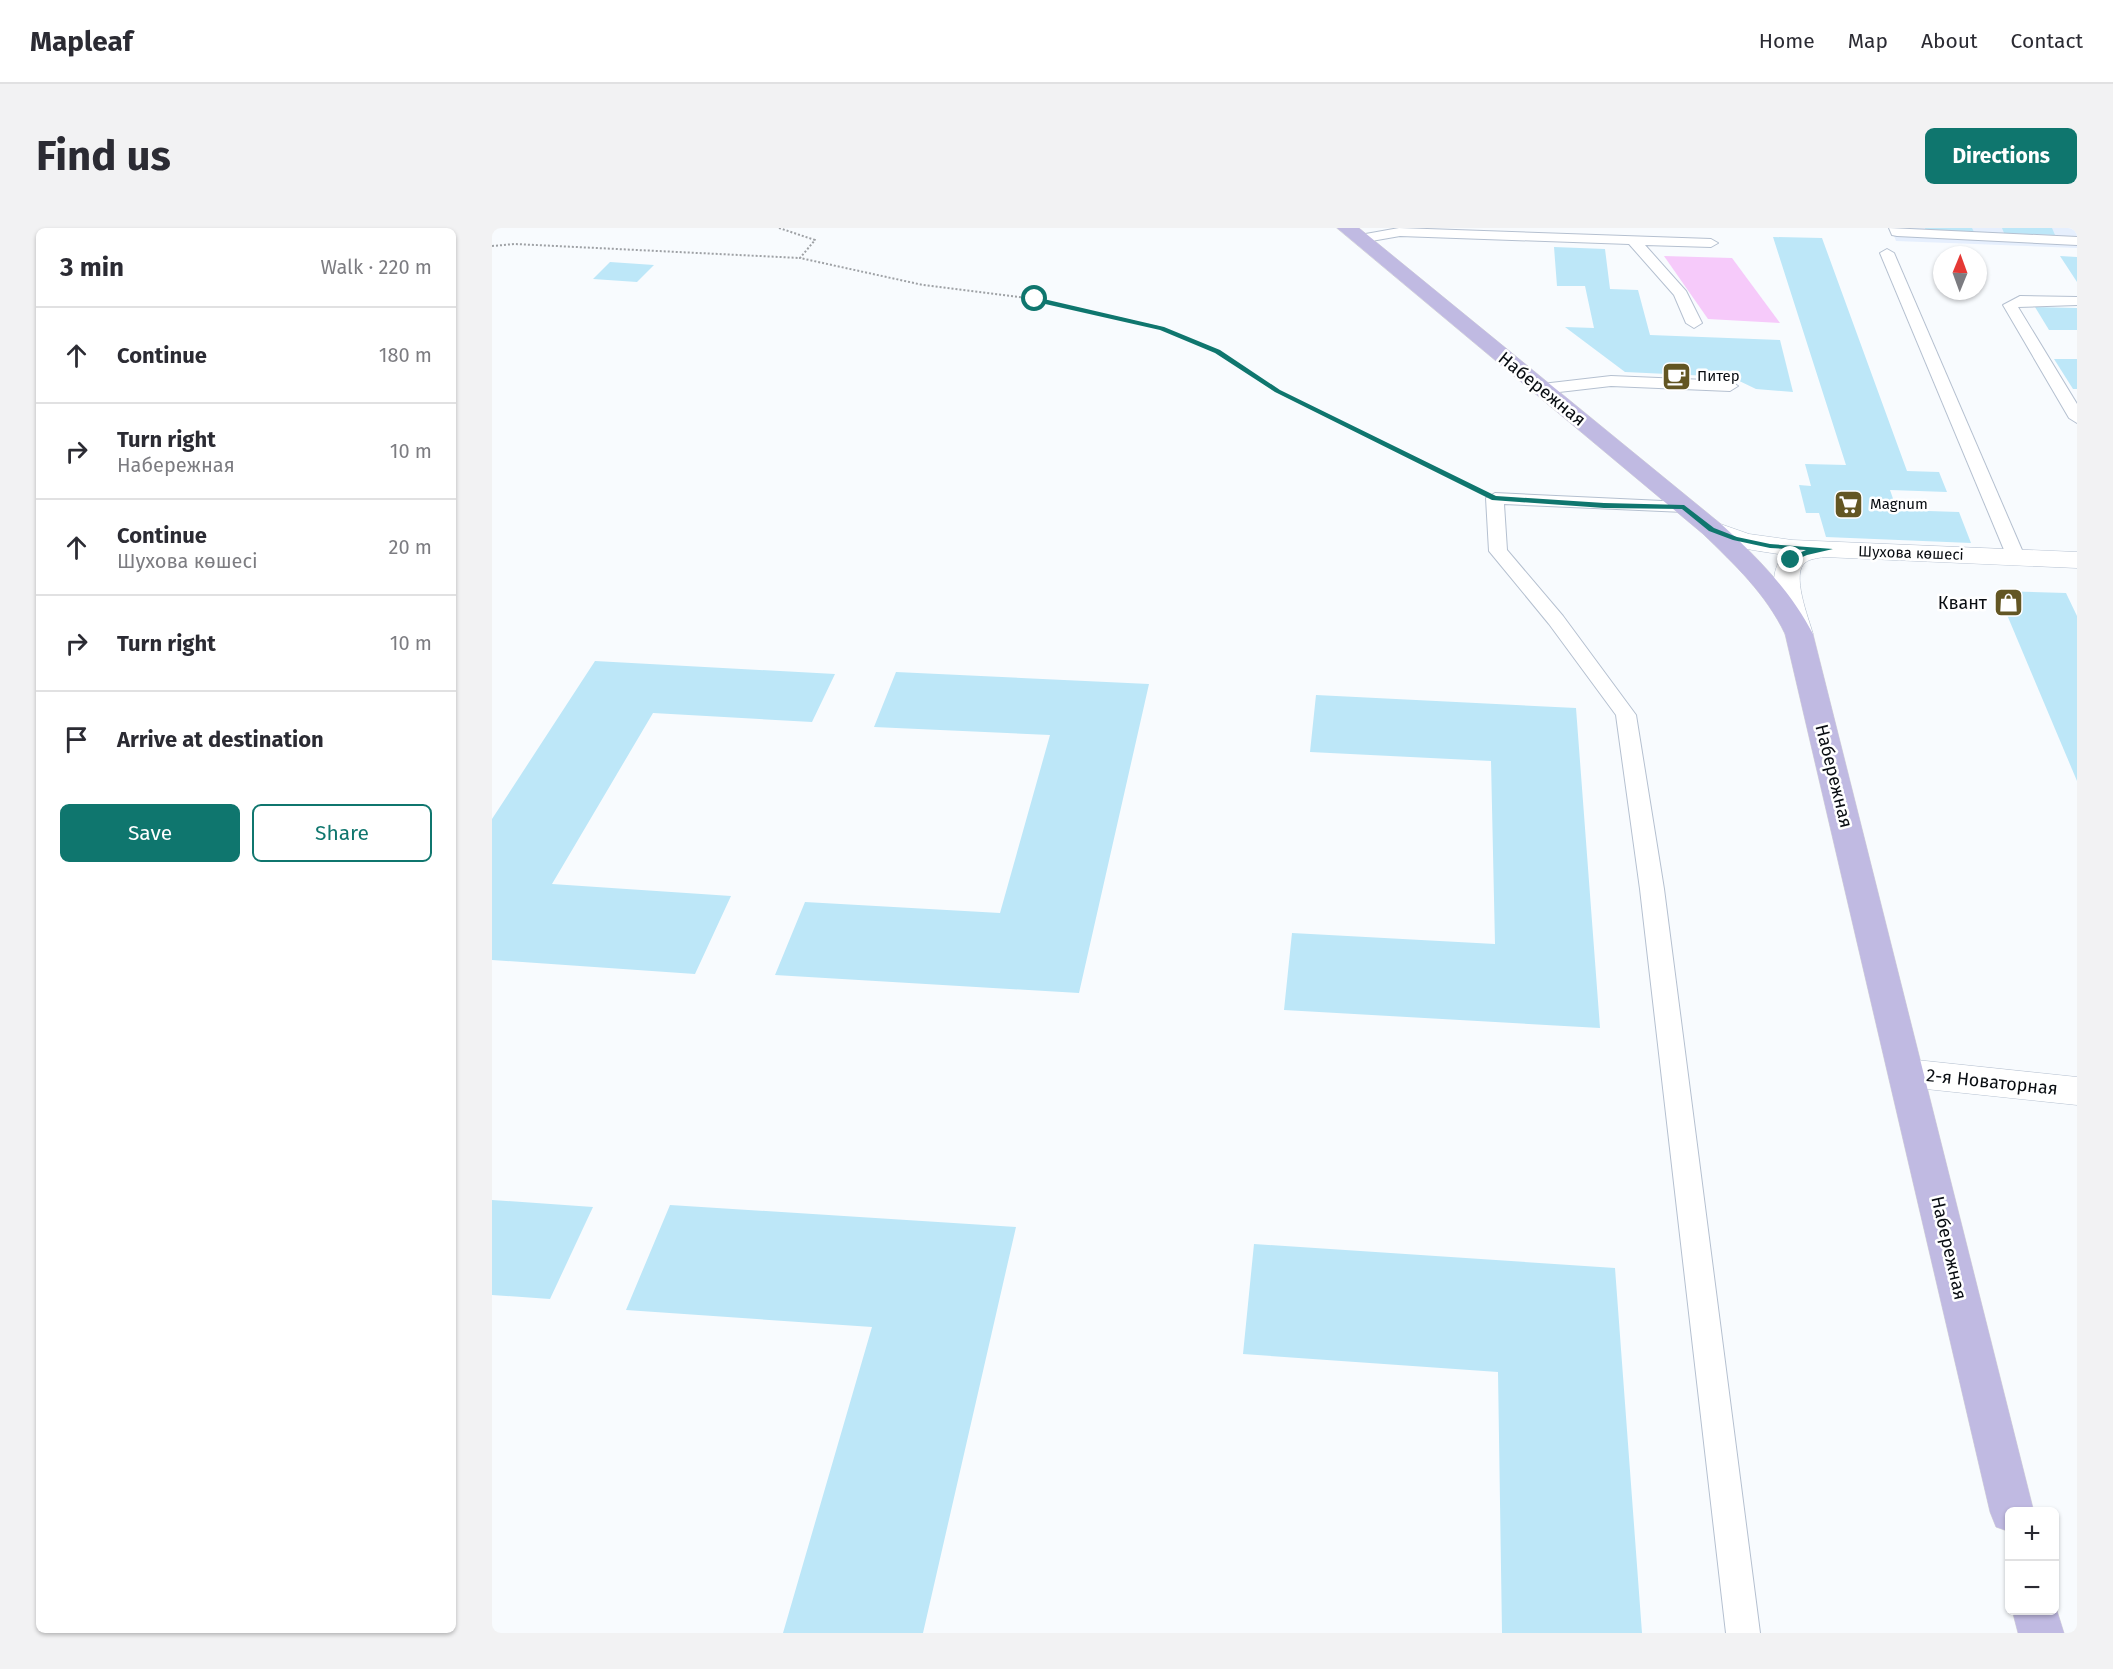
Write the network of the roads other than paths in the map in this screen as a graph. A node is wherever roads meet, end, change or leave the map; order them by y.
1 (1896, 228) edge
2 (1354, 233) edge
3 (1991, 233) edge
4 (1634, 241) junction
5 (2077, 241) edge
6 (1711, 243) dead end
7 (1887, 253) dead end
8 (2077, 301) edge
9 (1694, 323) dead end
10 (1730, 386) dead end
11 (1542, 389) junction
12 (2077, 418) edge
13 (1684, 507) junction
14 (1712, 529) junction
15 (1829, 549) junction
16 (2016, 557) junction
17 (2077, 560) edge
18 (1799, 634) junction
19 (1907, 1073) junction
20 (2077, 1091) edge
21 (2011, 1507) edge
22 (2036, 1615) edge
23 (1743, 1633) edge
24 (2041, 1633) edge

1 - 3 lane
2 - 4 lane
2 - 11 main road, Набережная
3 - 5 lane
4 - 6 lane
4 - 9 lane
7 - 16 lane
8 - 12 lane
10 - 11 lane
11 - 13 main road, Набережная
13 - 14 main road, Набережная
13 - 23 lane
14 - 15 street, Шухова көшесі
14 - 18 main road, Набережная
15 - 16 street, Шухова көшесі
15 - 18 street
16 - 17 street, Шухова көшесі
18 - 19 main road, Набережная
19 - 20 street, 2-я Новаторная
19 - 21 main road, Набережная
22 - 24 main road

